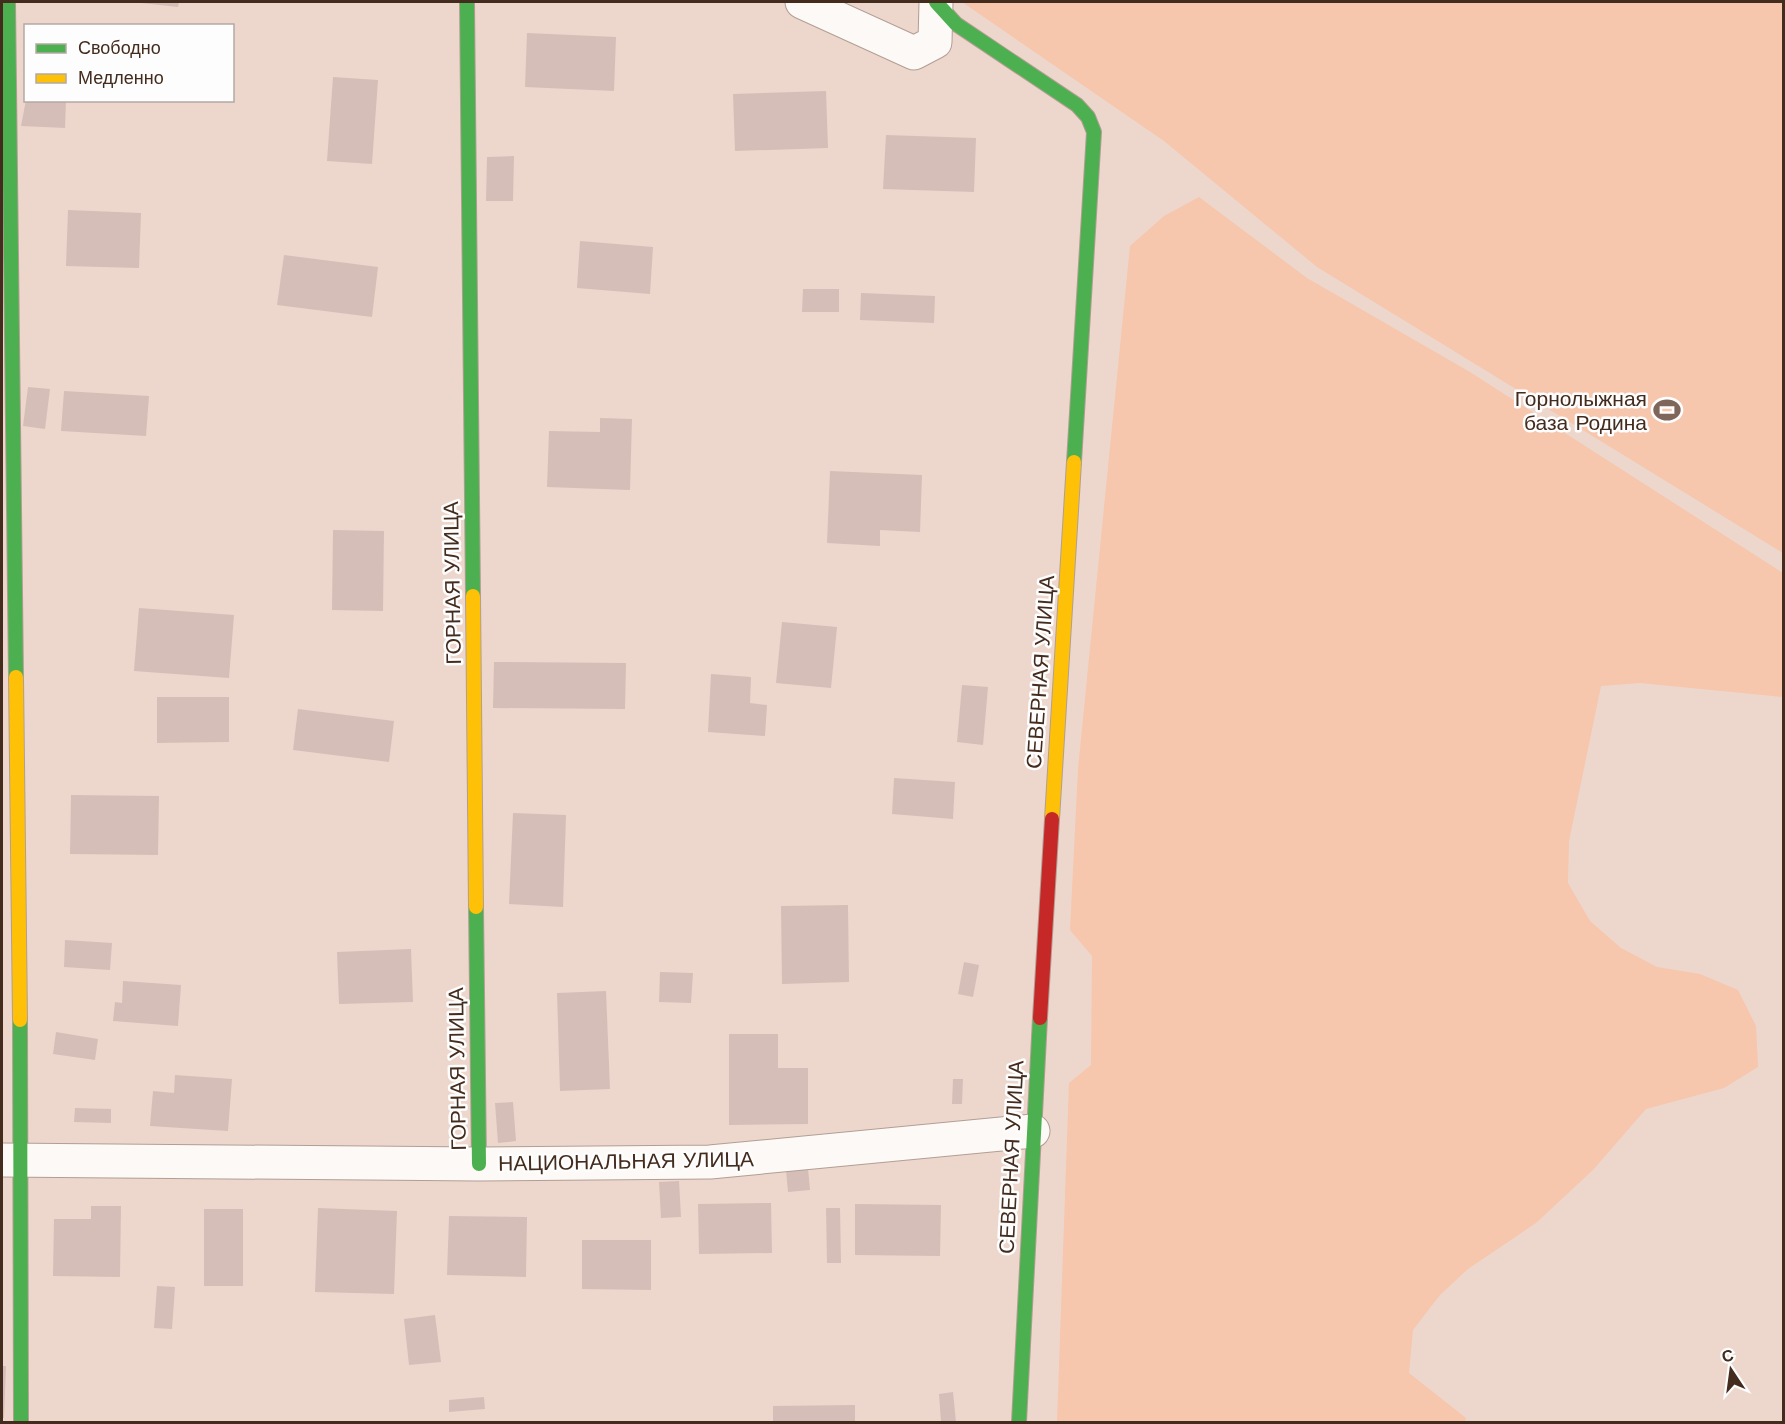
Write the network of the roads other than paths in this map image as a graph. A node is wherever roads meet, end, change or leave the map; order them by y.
1 (8, 2) edge
2 (467, 2) edge
3 (802, 2) edge
4 (936, 2) edge
5 (1033, 1131) junction
6 (12, 1160) edge
7 (479, 1164) junction
8 (21, 1422) edge
9 (1019, 1422) edge

1 - 6 street
2 - 7 street, ГОРНАЯ УЛИЦА
3 - 4 street
4 - 5 street, СЕВЕРНАЯ УЛИЦА
5 - 7 street, НАЦИОНАЛЬНАЯ УЛИЦА
5 - 9 street, СЕВЕРНАЯ УЛИЦА
6 - 7 street, НАЦИОНАЛЬНАЯ УЛИЦА
6 - 8 street

